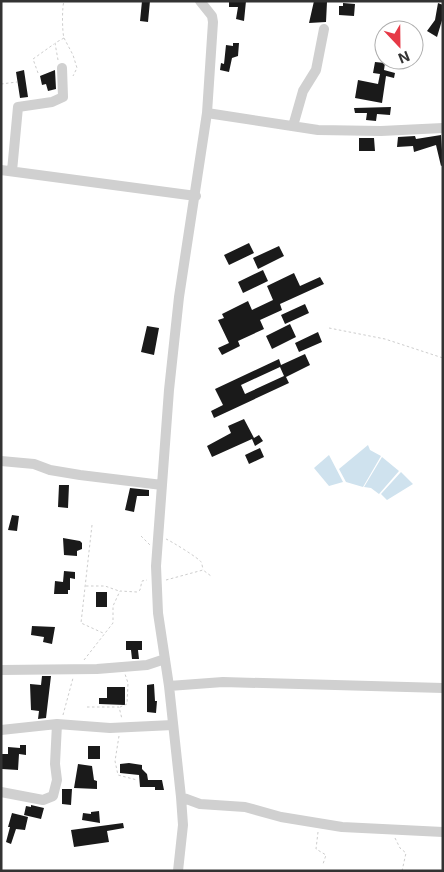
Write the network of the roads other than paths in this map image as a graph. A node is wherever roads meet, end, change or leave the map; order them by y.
1 (203, 2) edge
2 (324, 29) dead end
3 (62, 68) road end
4 (207, 113) junction
5 (293, 126) junction
6 (443, 128) edge
7 (7, 171) edge
8 (196, 196) junction
9 (1, 461) edge
10 (162, 485) junction
11 (165, 659) junction
12 (1, 670) edge
13 (170, 686) junction
14 (443, 688) edge
15 (58, 724) junction
16 (174, 725) junction
17 (1, 730) edge
18 (1, 792) edge
19 (181, 797) junction
20 (443, 832) edge
21 (178, 871) edge

1 - 4 street
2 - 5 street
3 - 7 street
4 - 5 street
4 - 8 street
5 - 6 street
7 - 8 street
8 - 10 street
9 - 10 street
10 - 11 street
11 - 12 street
11 - 13 street
13 - 14 street
13 - 16 street
15 - 16 street
15 - 17 street
15 - 18 street
16 - 19 street
19 - 20 street
19 - 21 street

